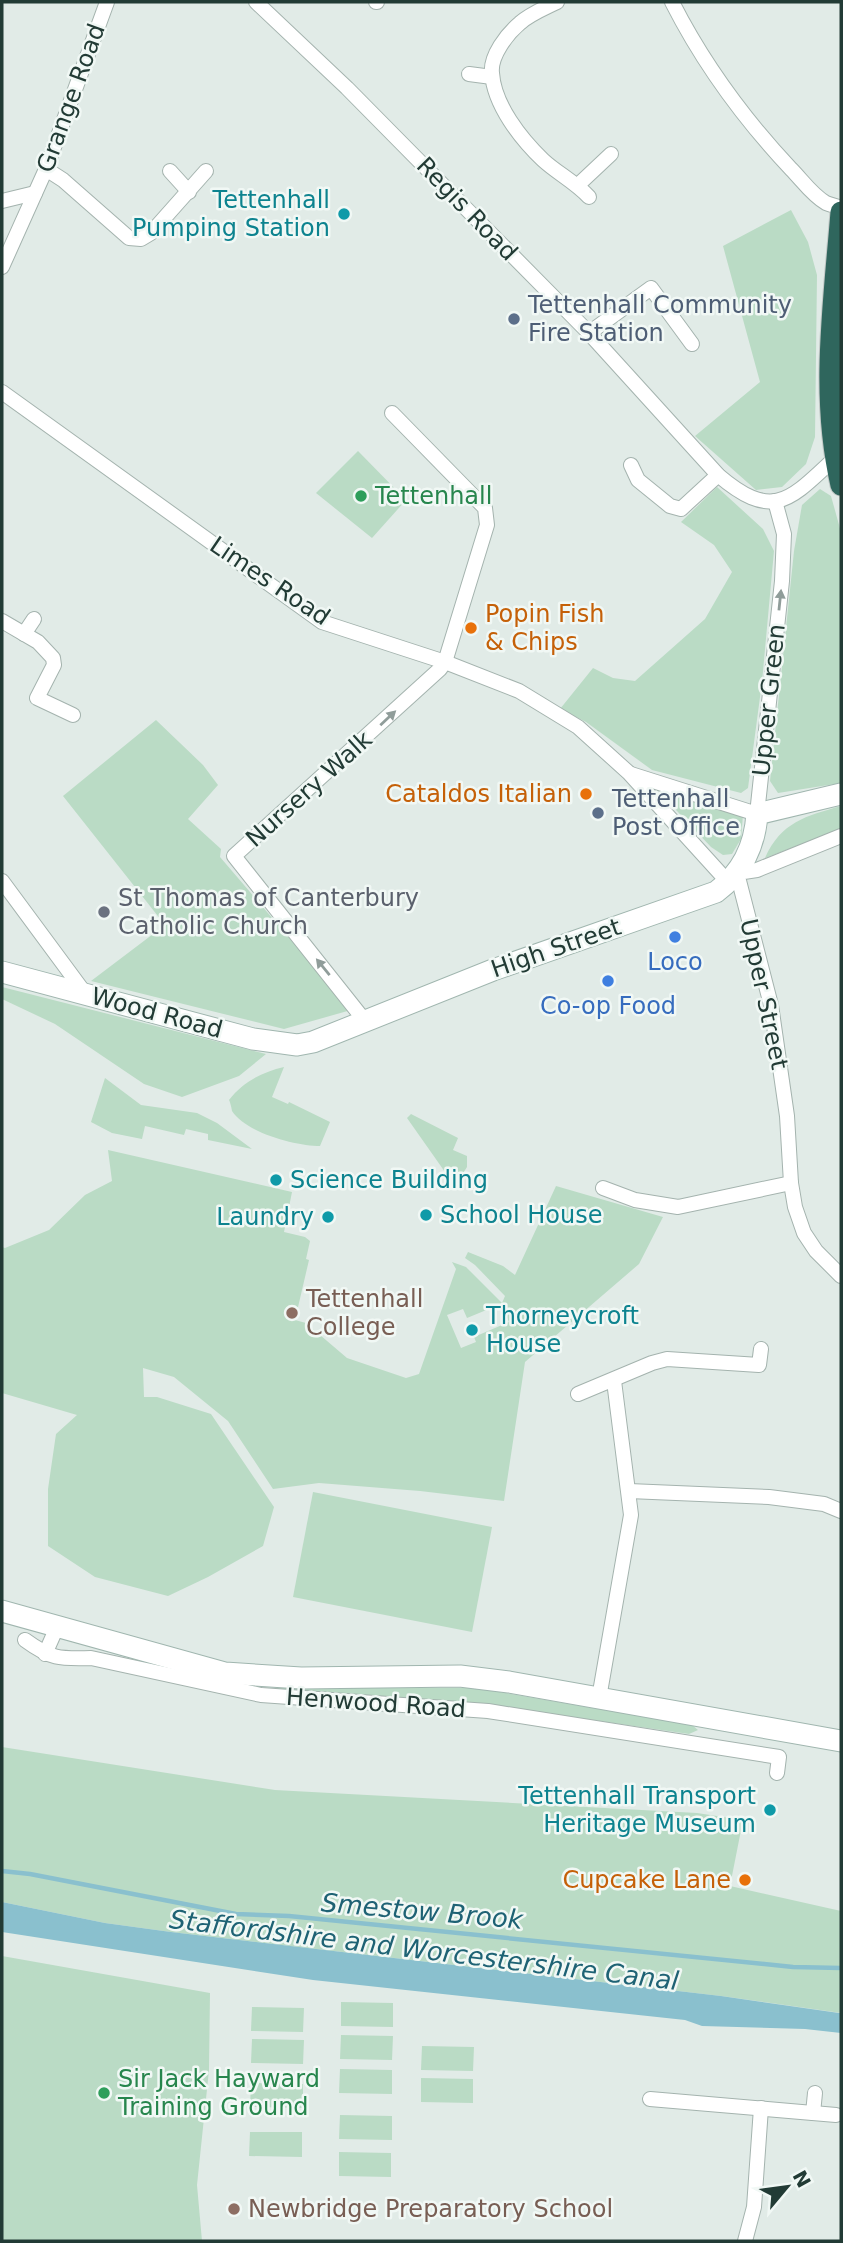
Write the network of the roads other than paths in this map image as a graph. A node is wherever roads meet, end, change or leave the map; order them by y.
1 (107, 2) edge
2 (256, 2) edge
3 (557, 2) edge
4 (672, 2) edge
5 (469, 75) dead end
6 (492, 77) junction
7 (611, 154) dead end
8 (46, 169) junction
9 (170, 171) dead end
10 (206, 171) dead end
11 (578, 185) junction
12 (188, 192) junction
13 (35, 193) junction
14 (589, 197) dead end
15 (2, 201) edge
16 (841, 210) edge
17 (2, 267) edge
18 (589, 333) junction
19 (692, 344) dead end
20 (2, 392) edge
21 (392, 413) dead end
22 (835, 458) junction
23 (631, 465) dead end
24 (718, 475) junction
25 (841, 485) edge
26 (775, 501) junction
27 (34, 619) dead end
28 (2, 621) edge
29 (24, 634) junction
30 (445, 662) junction
31 (73, 715) dead end
32 (629, 773) junction
33 (841, 794) edge
34 (757, 814) junction
35 (841, 836) edge
36 (732, 878) junction
37 (2, 881) edge
38 (2, 972) edge
39 (84, 992) junction
40 (365, 1021) junction
41 (313, 1042) joint
42 (791, 1183) junction
43 (603, 1188) dead end
44 (841, 1276) edge
45 (761, 1349) dead end
46 (614, 1381) junction
47 (578, 1394) dead end
48 (629, 1491) junction
49 (841, 1511) edge
50 (2, 1611) edge
51 (57, 1627) junction
52 (25, 1640) dead end
53 (45, 1654) junction
54 (599, 1698) junction
55 (714, 1719) junction
56 (841, 1741) edge
57 (709, 1745) junction
58 (777, 1773) dead end
59 (815, 2093) dead end
60 (650, 2099) dead end
61 (761, 2108) junction
62 (813, 2113) junction
63 (836, 2115) dead end
64 (745, 2241) edge

1 - 8 street, Grange Road
2 - 18 street, Regis Road
3 - 6 street
4 - 16 street
5 - 6 street
6 - 11 street
7 - 11 street
8 - 12 street
8 - 13 street, Grange Road
9 - 12 street
10 - 12 street
11 - 14 street
13 - 15 street, Grange Road
13 - 17 street, Grange Road
16 - 22 highway
18 - 19 street
18 - 24 street, Regis Road
20 - 30 street, Limes Road
21 - 30 street
22 - 25 highway
22 - 26 street
23 - 24 street
24 - 26 street, Regis Road
34 -> 26 street, Upper Green
27 - 29 street
28 - 29 street
29 - 31 street
30 - 32 street, Limes Road
40 -> 30 street, Nursery Walk
32 - 34 street, Limes Road
32 - 36 street, Limes Road
33 - 34 street, Upper Green
34 - 36 street
35 - 36 street
36 - 40 street, High Street
36 - 42 street, Upper Street
37 - 39 street
38 - 39 street, Wood Road
39 - 41 street, Wood Road
40 - 41 street, High Street
42 - 43 street
42 - 44 street, Upper Street
45 - 46 street
46 - 47 street
46 - 48 street
48 - 49 street
48 - 54 street
50 - 51 street, Henwood Road
51 - 53 street
51 - 54 street, Henwood Road
52 - 53 street, Henwood Road
53 - 57 street, Henwood Road
54 - 55 street, Henwood Road
55 - 56 street, Henwood Road
55 - 57 street
57 - 58 street, Henwood Road
59 - 62 street
60 - 61 street
61 - 62 street
61 - 64 street
62 - 63 street

